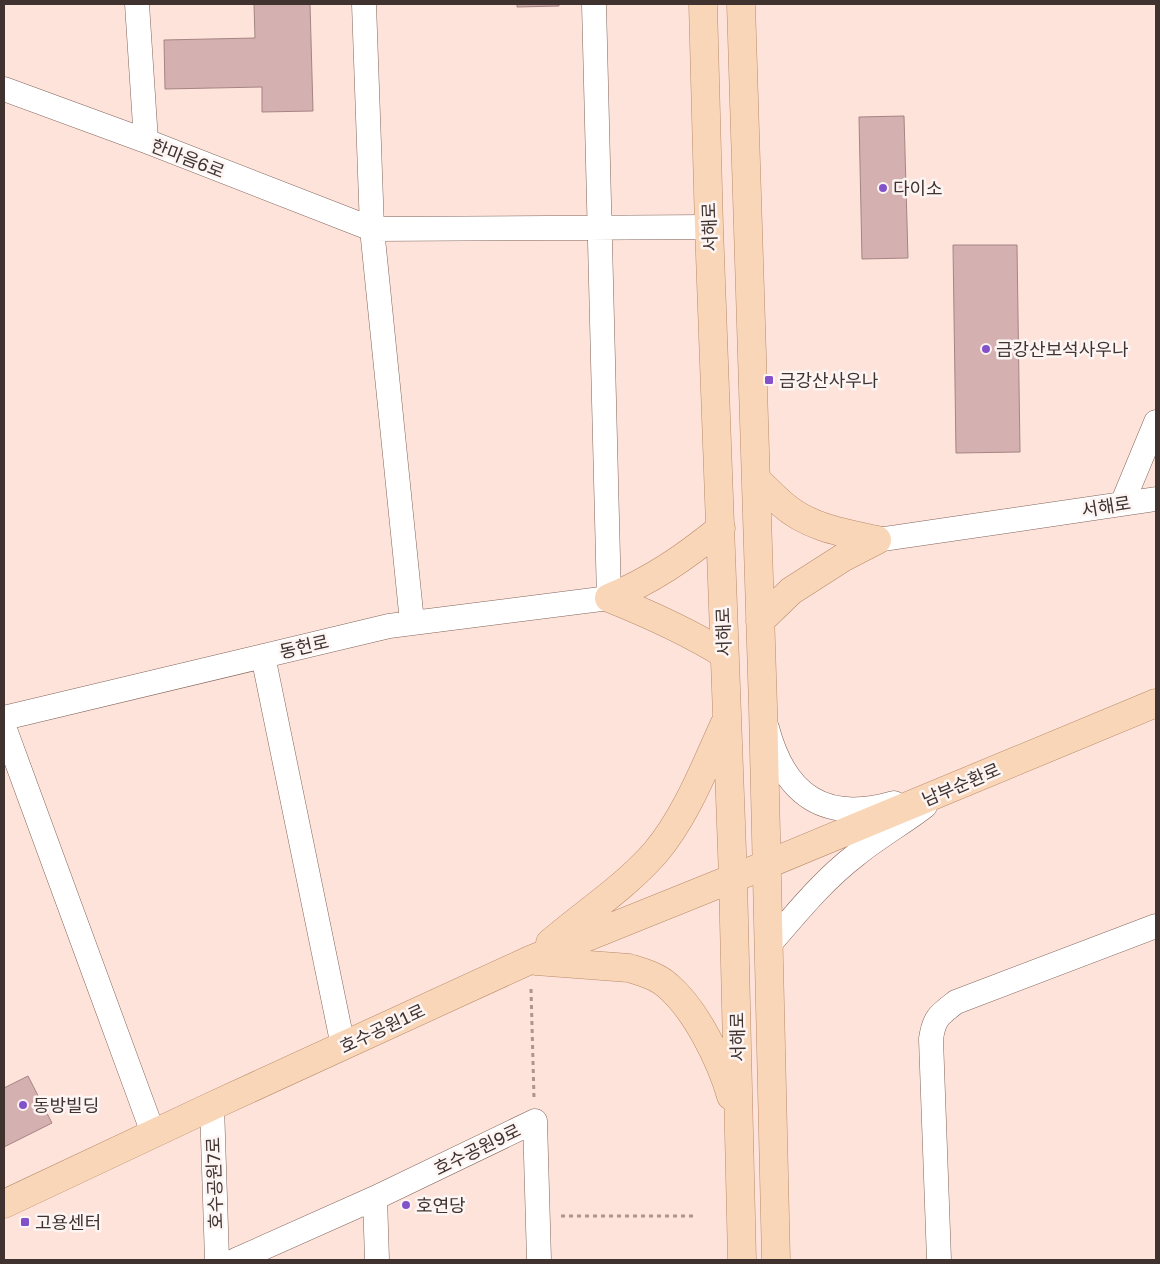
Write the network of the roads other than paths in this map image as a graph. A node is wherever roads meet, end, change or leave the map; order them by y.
1 (137, 4) edge
2 (364, 4) edge
3 (594, 4) edge
4 (703, 4) edge
5 (741, 4) edge
6 (4, 90) edge
7 (146, 141) junction
8 (709, 227) junction
9 (372, 229) junction
10 (599, 229) junction
11 (1156, 422) edge
12 (756, 478) junction
13 (1156, 499) edge
14 (1122, 504) junction
15 (720, 528) junction
16 (877, 540) junction
17 (609, 598) junction
18 (760, 621) junction
19 (412, 622) junction
20 (724, 654) junction
21 (263, 656) junction
22 (1156, 703) edge
23 (763, 711) junction
24 (4, 718) edge
25 (727, 719) junction
26 (4, 727) edge
27 (944, 791) junction
28 (766, 865) junction
29 (733, 878) junction
30 (1156, 926) edge
31 (768, 946) junction
32 (530, 960) junction
33 (343, 1046) junction
34 (212, 1106) junction
35 (739, 1124) junction
36 (153, 1133) junction
37 (374, 1198) junction
38 (4, 1204) edge
39 (217, 1260) edge
40 (236, 1260) edge
41 (377, 1260) edge
42 (539, 1260) edge
43 (742, 1260) edge
44 (776, 1260) edge
45 (939, 1260) edge

1 - 7 street
2 - 9 street
3 - 10 street
4 - 8 main road, 서해로
5 - 12 main road, 서해로
6 - 7 street, 한마음6로
7 - 9 street, 한마음6로
8 - 10 street
8 - 15 main road, 서해로
9 - 10 street
9 - 19 street
10 - 17 street
11 - 14 street
12 - 16 main road
12 - 18 main road, 서해로
13 - 14 street, 서해로
14 - 16 street, 서해로
15 - 17 main road
15 - 20 main road, 서해로
16 - 18 main road
17 - 19 street, 동헌로
17 - 20 main road
18 - 23 main road, 서해로
19 - 21 street, 동헌로
20 - 25 main road, 서해로
21 - 24 street, 동헌로
21 - 33 street
22 - 27 main road, 남부순환로
23 - 27 street
23 - 28 main road, 서해로
25 - 29 main road, 서해로
25 - 32 main road
26 - 36 street
27 - 28 main road, 남부순환로
27 - 31 street
28 - 29 main road, 호수공원1로
28 - 31 main road, 서해로
29 - 32 main road, 호수공원1로
29 - 35 main road, 서해로
30 - 45 street
31 - 44 main road, 서해로
32 - 33 main road, 호수공원1로
32 - 35 main road
33 - 34 main road, 호수공원1로
34 - 36 main road, 호수공원1로
34 - 39 street, 호수공원7로
35 - 43 main road, 서해로
36 - 38 main road, 호수공원1로
37 - 40 street, 호수공원9로
37 - 41 street
37 - 42 street, 호수공원9로

